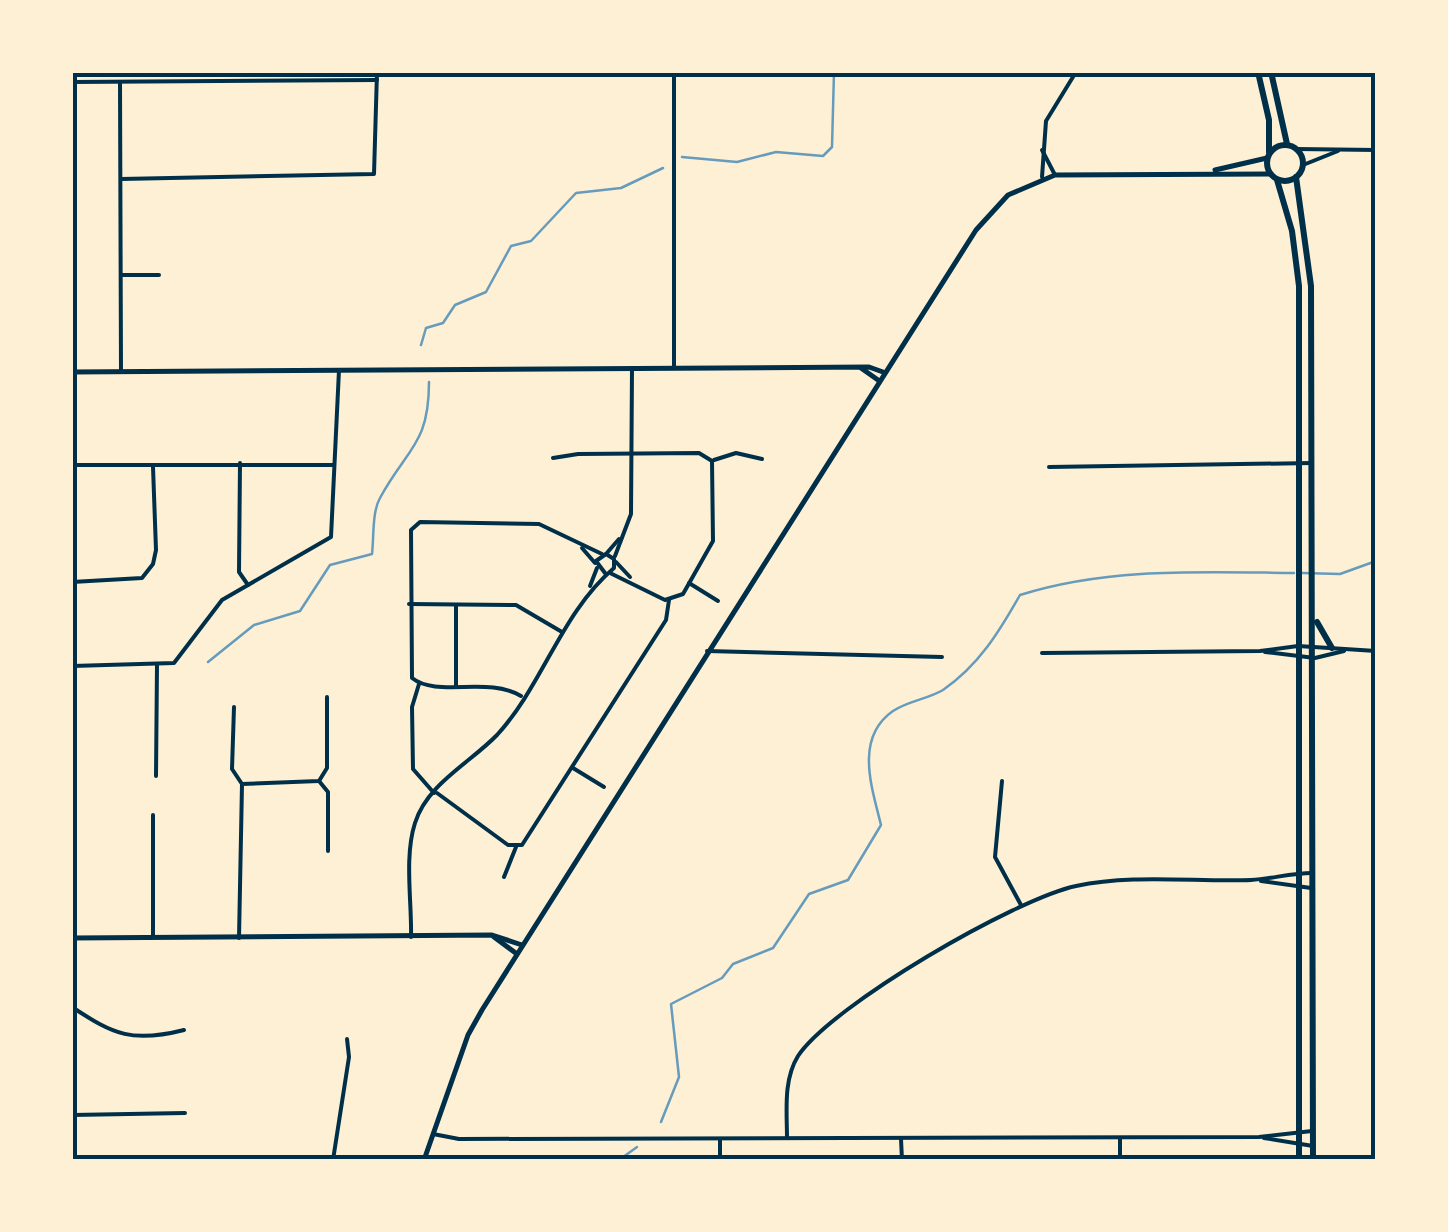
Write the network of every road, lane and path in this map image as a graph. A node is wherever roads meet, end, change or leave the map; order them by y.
1 (377, 72) edge
2 (674, 72) edge
3 (1076, 72) edge
4 (1258, 72) edge
5 (1271, 72) edge
6 (377, 80) junction
7 (72, 82) edge
8 (120, 82) junction
9 (1287, 145) junction
10 (1297, 149) junction
11 (1042, 150) junction
12 (1342, 150) junction
13 (1376, 150) edge
14 (1268, 156) junction
15 (1303, 165) junction
16 (1207, 172) junction
17 (1270, 174) junction
18 (1054, 175) junction
19 (1042, 176) junction
20 (1296, 177) junction
21 (122, 179) junction
22 (1277, 180) junction
23 (122, 275) junction
24 (159, 275) dead end
25 (1298, 360) junction
26 (1311, 360) junction
27 (674, 368) junction
28 (861, 368) junction
29 (632, 369) junction
30 (339, 370) junction
31 (72, 372) edge
32 (121, 372) junction
33 (884, 372) junction
34 (878, 380) junction
35 (631, 454) junction
36 (553, 458) dead end
37 (762, 460) dead end
38 (712, 461) junction
39 (1297, 461) junction
40 (240, 463) junction
41 (1312, 463) junction
42 (334, 464) junction
43 (72, 465) edge
44 (153, 465) junction
45 (1049, 468) dead end
46 (622, 536) junction
47 (582, 548) junction
48 (604, 554) junction
49 (615, 560) junction
50 (596, 567) junction
51 (607, 573) junction
52 (633, 581) junction
53 (72, 582) edge
54 (689, 584) junction
55 (248, 585) junction
56 (589, 590) junction
57 (669, 600) junction
58 (718, 602) dead end
59 (409, 604) junction
60 (456, 604) junction
61 (1314, 616) junction
62 (562, 632) junction
63 (1298, 646) junction
64 (1315, 646) junction
65 (1332, 648) junction
66 (707, 651) junction
67 (1260, 651) junction
68 (1376, 651) edge
69 (1042, 652) dead end
70 (1344, 652) junction
71 (942, 657) dead end
72 (1298, 658) junction
73 (1315, 658) junction
74 (157, 665) junction
75 (72, 666) edge
76 (419, 684) junction
77 (456, 685) junction
78 (522, 696) junction
79 (327, 697) dead end
80 (234, 706) dead end
81 (573, 768) junction
82 (156, 776) dead end
83 (319, 781) junction
84 (1002, 781) dead end
85 (242, 784) junction
86 (604, 787) dead end
87 (435, 793) junction
88 (152, 815) dead end
89 (516, 847) junction
90 (328, 851) dead end
91 (1300, 873) junction
92 (1312, 873) junction
93 (504, 877) dead end
94 (1256, 880) junction
95 (1300, 888) junction
96 (1311, 888) junction
97 (1020, 905) junction
98 (492, 935) junction
99 (72, 938) edge
100 (153, 938) junction
101 (239, 938) junction
102 (412, 938) junction
103 (522, 945) junction
104 (517, 954) junction
105 (1312, 957) junction
106 (1299, 973) junction
107 (72, 1007) edge
108 (184, 1030) dead end
109 (347, 1039) dead end
110 (185, 1114) dead end
111 (72, 1115) edge
112 (1298, 1131) junction
113 (1313, 1131) junction
114 (433, 1134) junction
115 (1259, 1137) junction
116 (720, 1138) junction
117 (787, 1138) junction
118 (1120, 1138) junction
119 (901, 1139) junction
120 (1299, 1146) junction
121 (1313, 1146) junction
122 (334, 1160) edge
123 (424, 1160) edge
124 (720, 1160) edge
125 (902, 1160) edge
126 (1120, 1160) edge
127 (1299, 1160) edge
128 (1314, 1160) edge

1 - 6 street
2 - 27 street
3 - 11 street
4 - 14 main road
5 - 9 main road
6 - 8 street
6 - 21 street
7 - 8 street
8 - 21 street
9 - 10 main road
9 - 14 main road
10 - 12 street
10 - 15 main road
11 - 18 street
11 - 19 street
12 - 13 street
12 - 15 street
14 - 16 main road
14 - 17 main road
15 - 20 main road
16 - 17 main road
16 - 18 main road
17 - 22 main road
18 - 19 main road
19 - 33 main road
20 - 22 main road
20 - 26 main road
21 - 23 street
22 - 25 main road
23 - 24 street
23 - 32 street
25 - 26 main road
25 - 39 main road
26 - 41 main road
27 - 28 main road
27 - 29 main road
28 - 33 main road
28 - 34 main road
29 - 30 main road
29 - 35 street
30 - 32 main road
30 - 42 street
31 - 32 main road
33 - 34 main road
34 - 66 main road
35 - 36 street
35 - 38 street
35 - 46 street
37 - 38 street
38 - 54 street
39 - 41 street
39 - 45 street
39 - 63 main road
40 - 42 street
40 - 44 street
40 - 55 street
41 - 61 main road
42 - 55 street
43 - 44 street
44 - 53 street
46 - 48 street
46 - 49 street
47 - 48 street
47 - 50 street
47 - 59 street
48 - 49 street
48 - 50 street
49 - 51 street
49 - 52 street
50 - 51 street
50 - 56 street
51 - 52 street
51 - 56 street
52 - 57 street
54 - 57 street
54 - 58 street
55 - 74 street
56 - 62 street
57 - 81 street
59 - 60 street
59 - 76 street
60 - 62 street
60 - 77 street
61 - 64 main road
61 - 65 main road
62 - 78 street
63 - 64 street
63 - 67 street
63 - 72 main road
64 - 65 street
64 - 73 main road
65 - 70 street
66 - 71 street
66 - 103 main road
67 - 69 street
67 - 72 street
68 - 70 street
70 - 73 street
72 - 73 street
72 - 91 main road
73 - 92 main road
74 - 75 street
74 - 82 street
76 - 77 street
76 - 87 street
77 - 78 street
78 - 87 street
79 - 83 street
80 - 85 street
81 - 86 street
81 - 89 street
83 - 85 street
83 - 90 street
84 - 97 street
85 - 101 street
87 - 89 street
87 - 102 street
88 - 100 street
89 - 93 street
91 - 92 street
91 - 94 street
91 - 95 main road
92 - 96 main road
94 - 95 street
94 - 97 street
95 - 96 street
95 - 106 main road
96 - 105 main road
97 - 117 street
98 - 102 main road
98 - 103 main road
98 - 104 main road
99 - 100 main road
100 - 101 main road
101 - 102 main road
103 - 104 main road
104 - 114 main road
105 - 106 main road
105 - 113 main road
106 - 112 main road
107 - 108 street
109 - 122 street
110 - 111 street
112 - 113 street
112 - 115 street
112 - 120 main road
113 - 121 main road
114 - 116 street
114 - 123 main road
115 - 118 street
115 - 120 street
116 - 117 street
116 - 124 street
117 - 119 street
118 - 119 street
118 - 126 street
119 - 125 street
120 - 121 street
120 - 127 main road
121 - 128 main road

